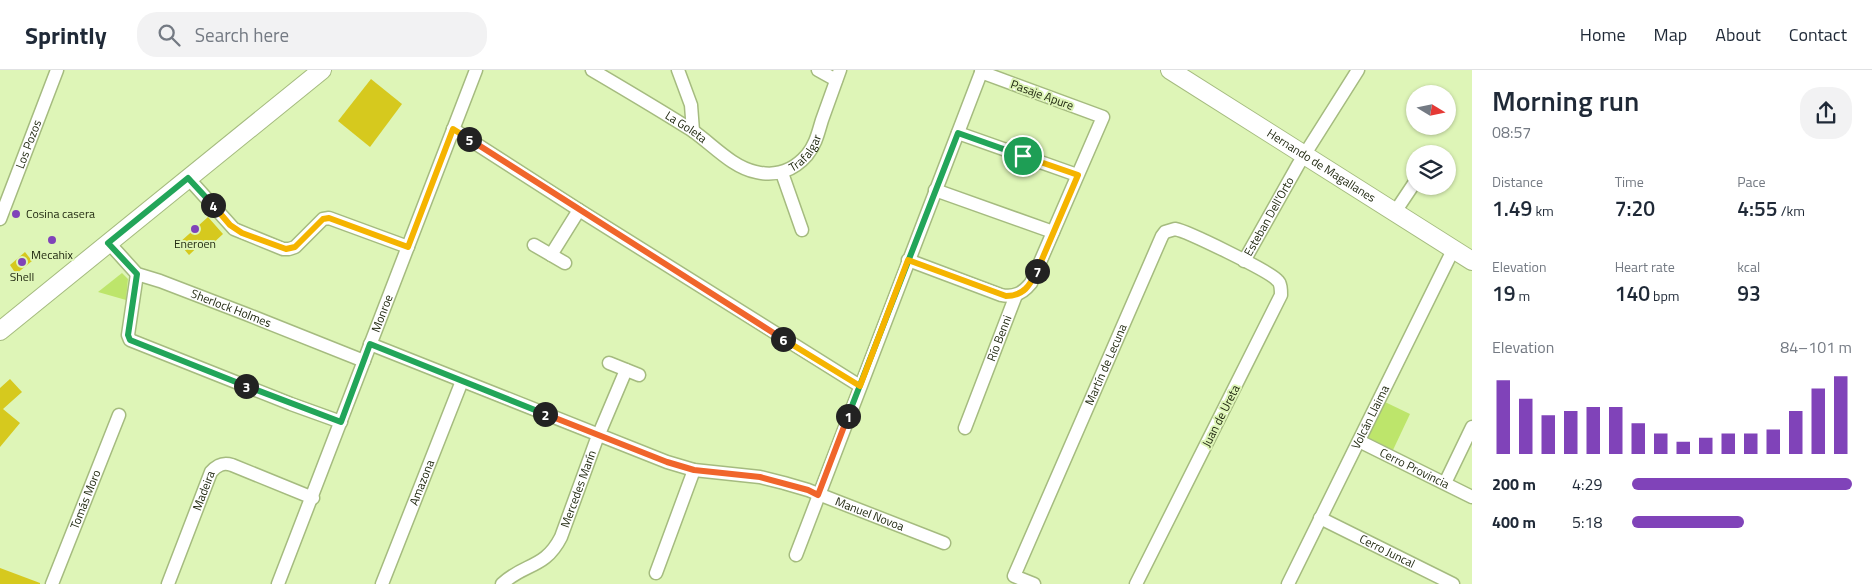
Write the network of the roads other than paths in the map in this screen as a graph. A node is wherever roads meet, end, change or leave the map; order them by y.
1 (57, 70) edge
2 (322, 70) edge
3 (476, 70) edge
4 (592, 70) edge
5 (678, 70) edge
6 (818, 70) edge
7 (1170, 70) edge
8 (1358, 70) edge
9 (981, 71) edge
10 (838, 75) edge
11 (1103, 117) joint
12 (453, 129) junction
13 (693, 132) junction
14 (958, 133) junction
15 (1305, 154) junction
16 (782, 172) junction
17 (1078, 175) junction
18 (188, 178) junction
19 (936, 190) junction
20 (1406, 195) edge
21 (579, 210) junction
22 (1395, 212) junction
23 (0, 219) edge
24 (802, 230) dead end
25 (1053, 232) junction
26 (108, 243) junction
27 (534, 245) dead end
28 (408, 247) junction
29 (1453, 250) junction
30 (551, 255) junction
31 (908, 260) junction
32 (1244, 261) junction
33 (1472, 261) edge
34 (565, 263) dead end
35 (137, 274) junction
36 (1016, 295) junction
37 (0, 331) edge
38 (370, 344) junction
39 (364, 361) junction
40 (609, 363) dead end
41 (626, 370) junction
42 (639, 375) dead end
43 (462, 381) junction
44 (860, 386) junction
45 (118, 415) dead end
46 (341, 422) junction
47 (1472, 427) edge
48 (965, 428) dead end
49 (599, 435) junction
50 (1359, 441) junction
51 (694, 470) junction
52 (1445, 484) junction
53 (818, 495) junction
54 (1472, 497) edge
55 (313, 498) junction
56 (1320, 518) junction
57 (944, 543) dead end
58 (796, 555) dead end
59 (656, 573) dead end
60 (52, 584) edge
61 (168, 584) edge
62 (278, 584) edge
63 (382, 584) edge
64 (502, 584) edge
65 (1034, 584) edge
66 (1136, 584) edge
67 (1288, 584) edge
68 (1453, 584) edge

1 - 23 street, Los Pozos
2 - 18 main road
3 - 12 street, Monroe
4 - 13 street, La Goleta
5 - 13 street
6 - 10 street
7 - 15 main road, Hernando de Magallanes
8 - 15 street, Esteban Dell'Orto
9 - 11 street, Pasaje Apure
9 - 14 street
10 - 16 street, Trafalgar
11 - 17 street, Río Benni
12 - 21 street
12 - 28 street, Monroe
13 - 16 street, La Goleta
14 - 17 street
14 - 19 street
15 - 22 main road, Hernando de Magallanes
15 - 32 street, Esteban Dell'Orto
16 - 24 street, Trafalgar
17 - 25 street, Río Benni
18 - 26 main road
18 - 28 street
19 - 25 street
19 - 31 street
20 - 22 street
21 - 30 street
21 - 44 street
22 - 29 main road, Hernando de Magallanes
25 - 36 street, Río Benni
26 - 35 street, Sherlock Holmes
26 - 37 main road
27 - 30 street
28 - 38 street, Monroe
29 - 33 main road, Hernando de Magallanes
29 - 50 street, Volcán Llaima
30 - 34 street
31 - 36 street
31 - 44 street
32 - 65 street, Martín de Lecuna
32 - 66 street, Juan de Ureta
35 - 39 street, Sherlock Holmes
35 - 46 street
36 - 48 street, Río Benni
38 - 39 street, Monroe
38 - 43 street, Manuel Novoa
39 - 46 street, Monroe
40 - 41 street
41 - 42 street
41 - 49 street, Mercedes Marín
43 - 49 street, Manuel Novoa
43 - 63 street, Amazona
44 - 53 street
45 - 60 street, Tomás Moro
46 - 55 street, Monroe
47 - 52 street
49 - 51 street, Manuel Novoa
49 - 64 street, Mercedes Marín
50 - 52 street, Cerro Provincia
50 - 56 street, Volcán Llaima
51 - 53 street, Manuel Novoa
51 - 59 street
52 - 54 street, Cerro Provincia
53 - 57 street, Manuel Novoa
53 - 58 street
55 - 61 street, Madeira
55 - 62 street, Monroe
56 - 67 street, Volcán Llaima
56 - 68 street, Cerro Juncal

